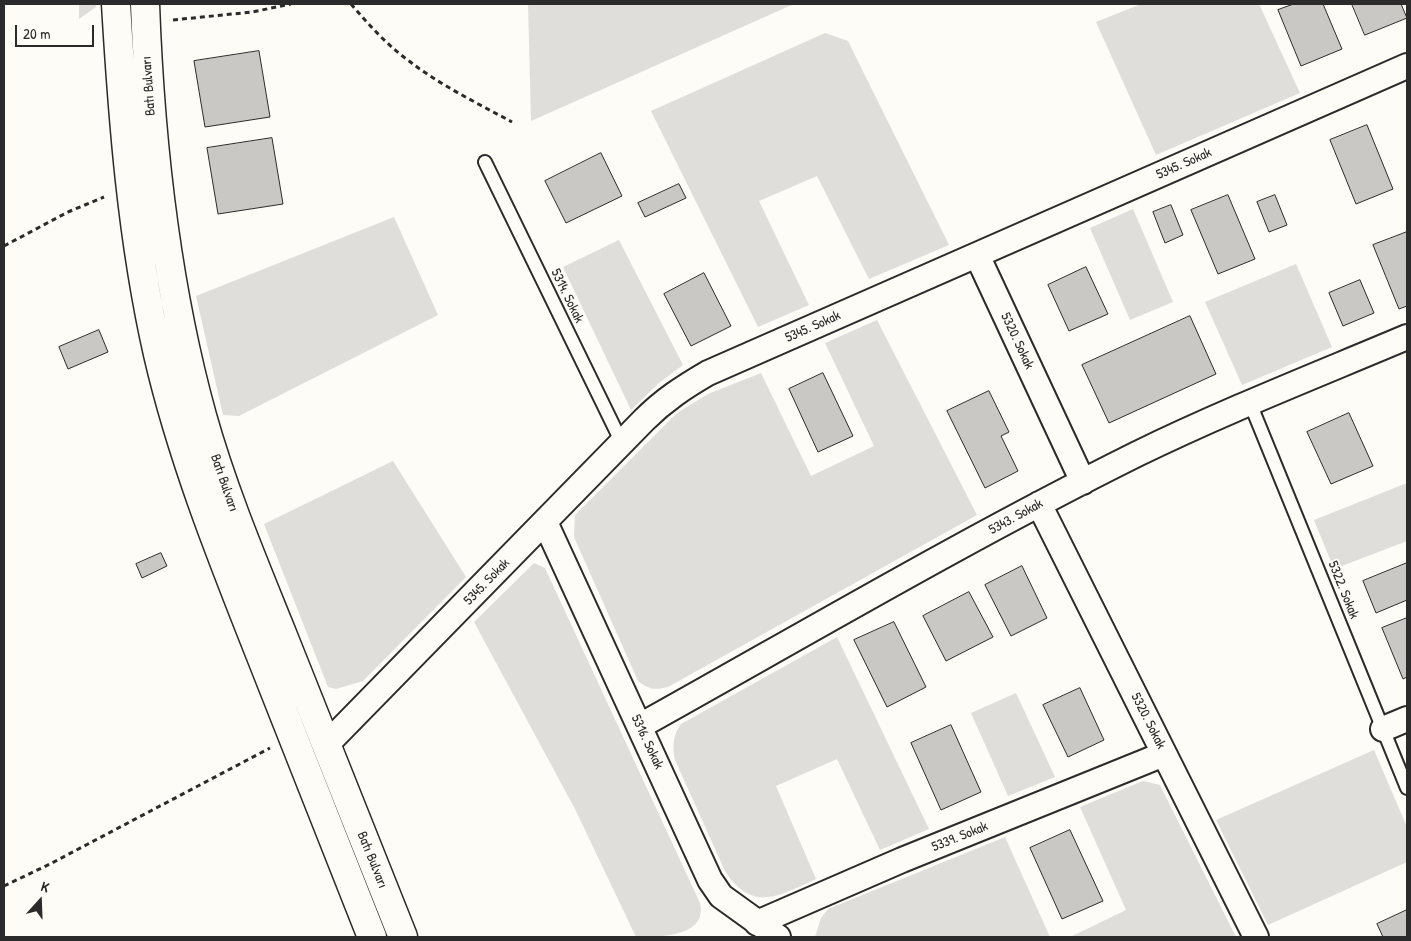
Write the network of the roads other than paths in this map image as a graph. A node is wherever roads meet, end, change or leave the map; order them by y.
1 (116, 4) edge
2 (145, 13) edge
3 (1407, 66) edge
4 (485, 162) dead end
5 (977, 255) junction
6 (1407, 337) edge
7 (1250, 403) junction
8 (622, 443) junction
9 (1083, 482) junction
10 (1039, 504) junction
11 (545, 522) junction
12 (1407, 719) edge
13 (640, 726) junction
14 (1383, 729) junction
15 (326, 745) junction
16 (1164, 754) junction
17 (1407, 788) edge
18 (757, 923) junction
19 (372, 937) edge
20 (403, 937) edge
21 (778, 937) edge
22 (1256, 937) edge

1 - 19 street, Batı Bulvarı
2 - 15 street, Batı Bulvarı
3 - 5 street, 5345. Sokak
4 - 8 lane, 5314. Sokak
5 - 8 street, 5345. Sokak
5 - 9 street, 5320. Sokak
6 - 7 street, 5343. Sokak
7 - 9 street, 5343. Sokak
7 - 14 lane, 5322. Sokak
8 - 11 street, 5345. Sokak
9 - 10 street, 5343. Sokak
10 - 13 street, 5343. Sokak
10 - 16 street, 5320. Sokak
11 - 13 street, 5316. Sokak
11 - 15 street, 5345. Sokak
12 - 14 street
13 - 18 street, 5316. Sokak
14 - 17 lane, 5322. Sokak
15 - 20 street, Batı Bulvarı
16 - 18 street, 5339. Sokak
16 - 22 street, 5320. Sokak
18 - 21 street, 5316. Sokak

